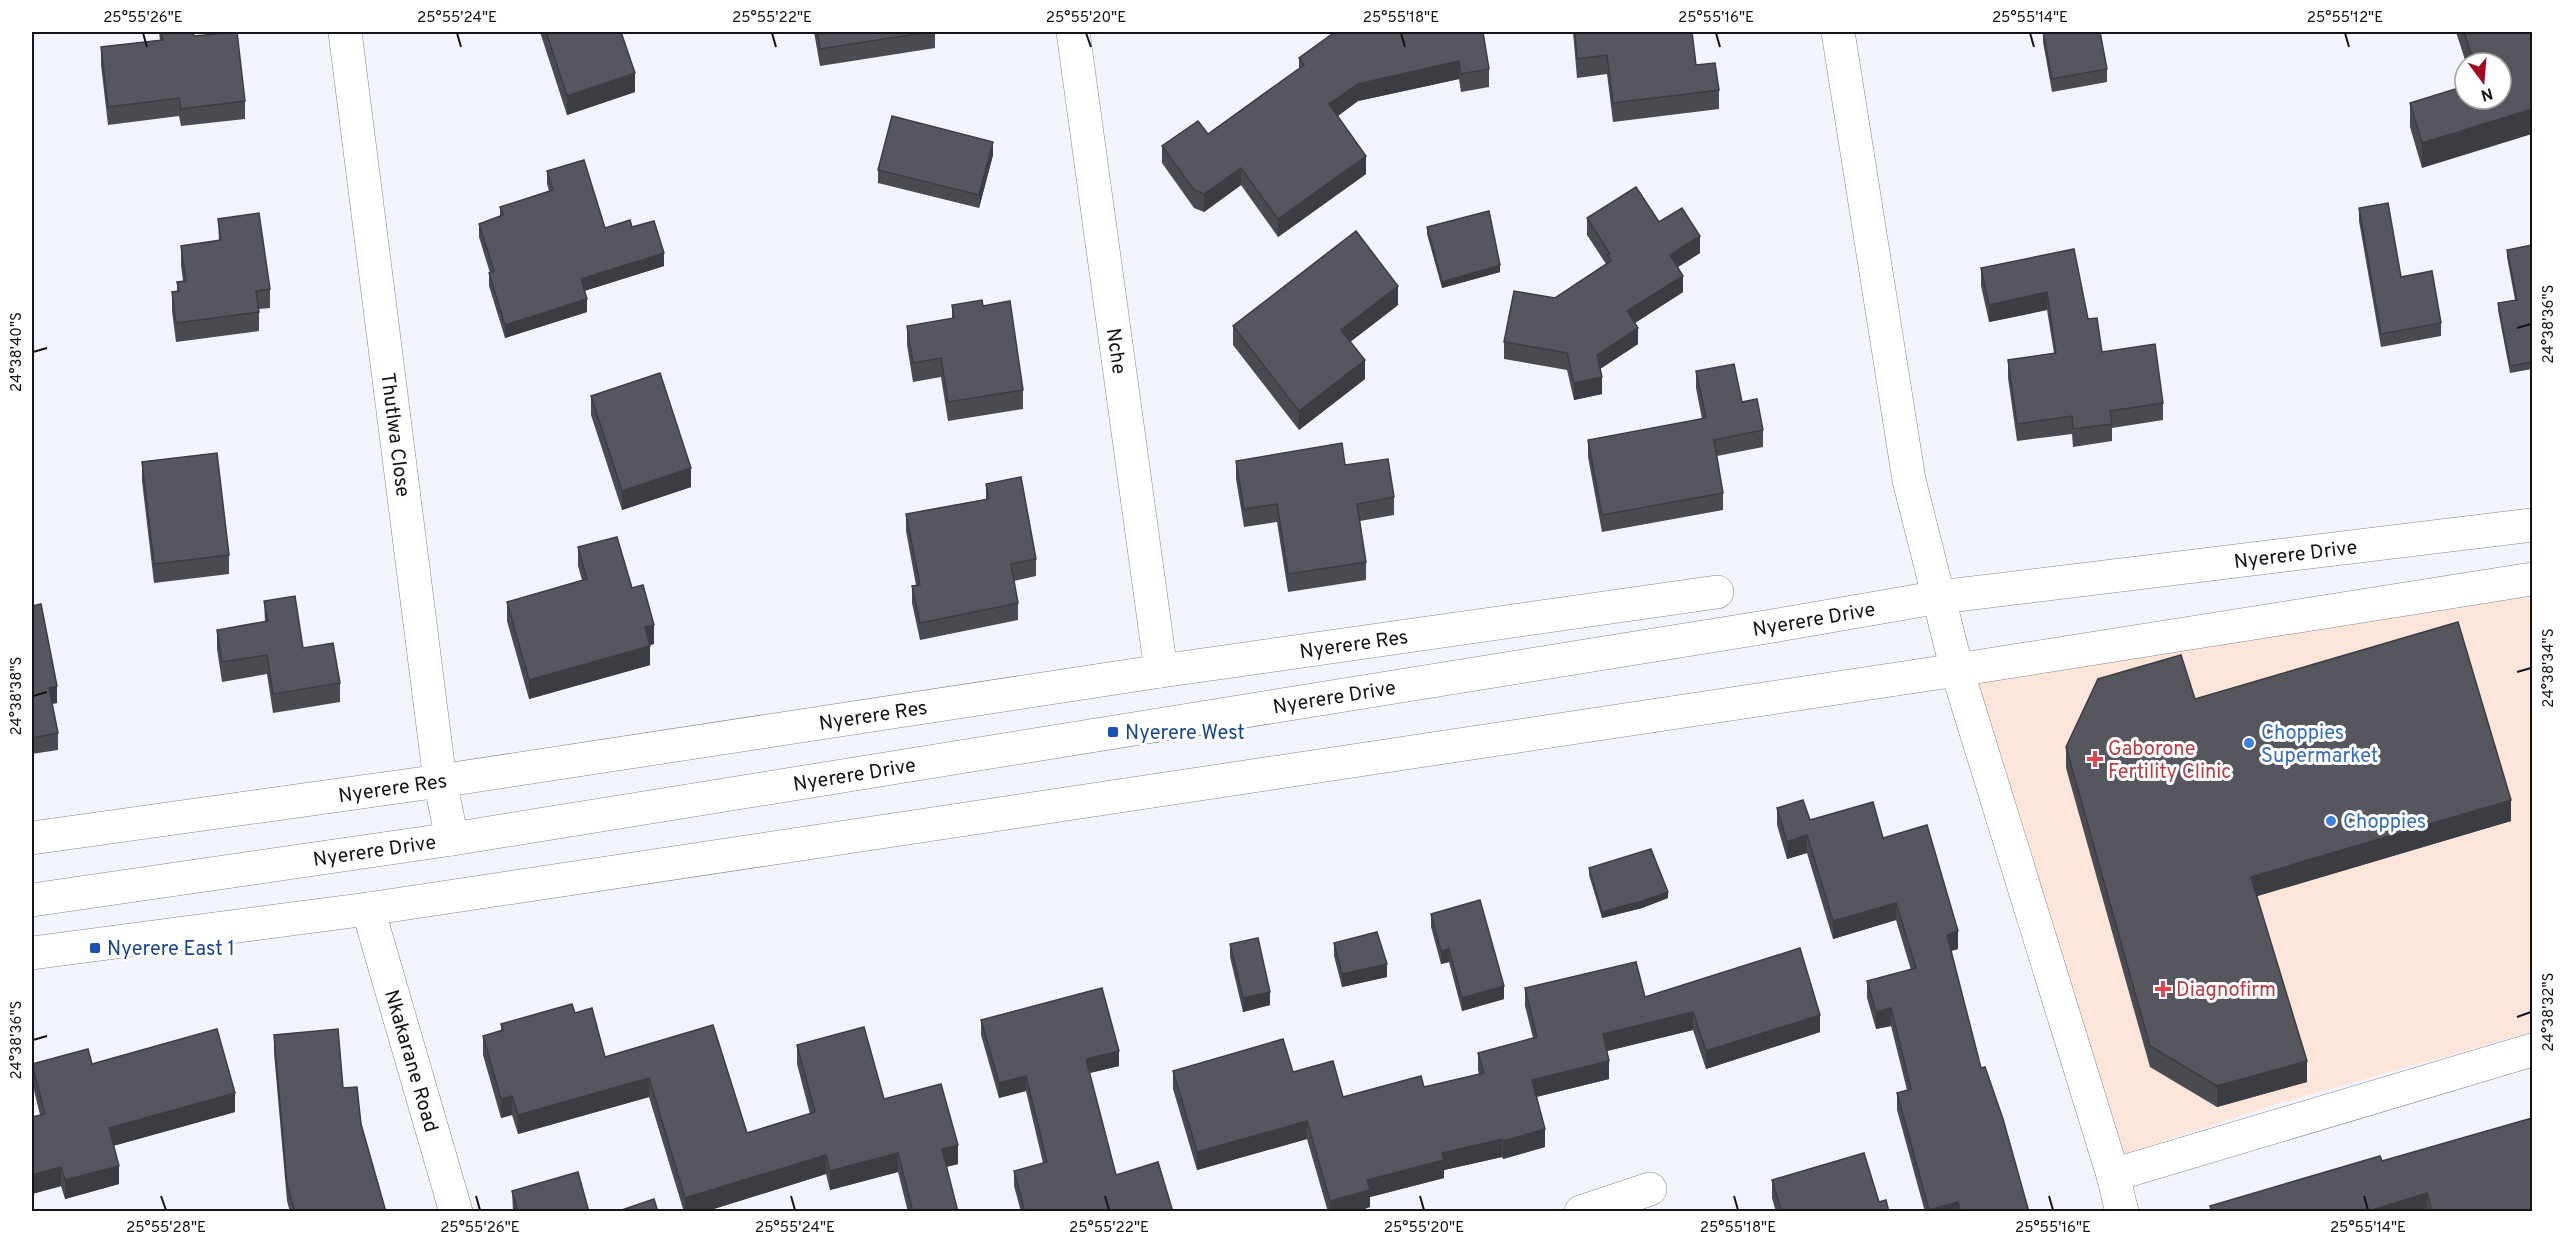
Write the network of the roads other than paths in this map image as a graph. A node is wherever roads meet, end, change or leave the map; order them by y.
1 (345, 32) edge
2 (1073, 32) edge
3 (1838, 32) edge
4 (2532, 525) edge
5 (2532, 579) edge
6 (1717, 592) dead end
7 (1940, 597) junction
8 (1957, 670) junction
9 (1161, 671) junction
10 (440, 781) junction
11 (32, 838) edge
12 (452, 838) junction
13 (32, 900) edge
14 (368, 909) junction
15 (32, 953) edge
16 (2532, 1050) edge
17 (2113, 1175) junction
18 (1650, 1189) dead end
19 (456, 1212) edge
20 (1581, 1212) edge
21 (2122, 1212) edge

1 - 10 street, Thutlwa Close
2 - 9 street, Nche
3 - 7 street
4 - 7 street, Nyerere Drive
5 - 8 street
6 - 9 street, Nyerere Res
7 - 8 street
7 - 12 street, Nyerere Drive
8 - 14 street
8 - 17 street
9 - 10 street, Nyerere Res
10 - 11 street, Nyerere Res
10 - 12 street, Thutlwa Close
12 - 13 street, Nyerere Drive
14 - 15 street
14 - 19 street, Nkakarane Road
16 - 17 street
17 - 21 street
18 - 20 street

